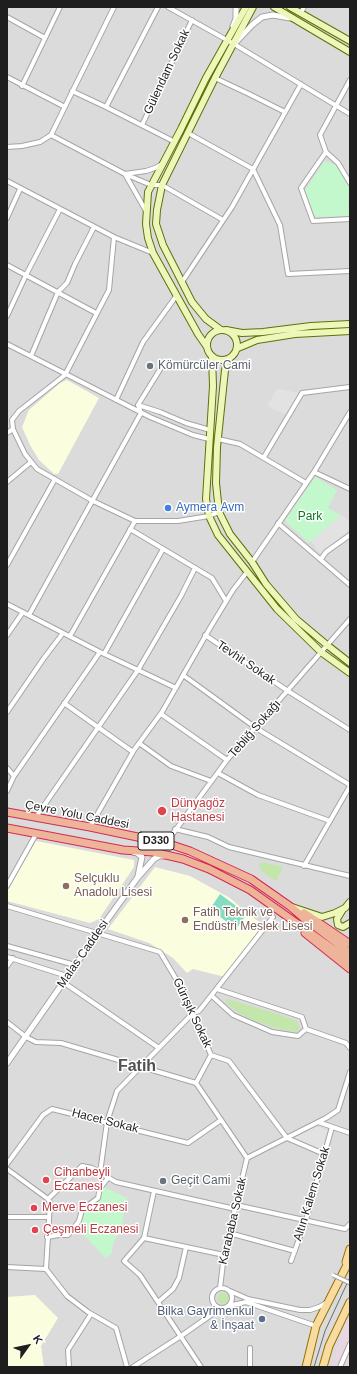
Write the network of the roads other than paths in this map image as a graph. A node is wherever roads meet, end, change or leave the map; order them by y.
1 (60, 7) edge
2 (114, 7) edge
3 (158, 7) edge
4 (168, 7) edge
5 (236, 7) edge
6 (246, 7) edge
7 (253, 7) edge
8 (274, 7) edge
9 (290, 7) edge
10 (304, 7) edge
11 (301, 13) junction
12 (7, 17) edge
13 (292, 18) junction
14 (192, 20) junction
15 (45, 38) junction
16 (228, 40) junction
17 (350, 41) edge
18 (234, 44) junction
19 (350, 52) edge
20 (7, 78) edge
21 (215, 78) junction
22 (350, 80) edge
23 (301, 84) junction
24 (22, 86) junction
25 (72, 91) junction
26 (336, 106) junction
27 (65, 107) junction
28 (106, 107) junction
29 (285, 112) junction
30 (350, 114) edge
31 (142, 125) junction
32 (188, 133) junction
33 (51, 135) junction
34 (175, 142) junction
35 (7, 147) edge
36 (326, 152) junction
37 (163, 163) junction
38 (253, 169) junction
39 (125, 174) junction
40 (7, 181) edge
41 (350, 183) edge
42 (151, 185) junction
43 (162, 185) junction
44 (20, 189) junction
45 (60, 209) junction
46 (146, 211) junction
47 (7, 218) edge
48 (350, 219) edge
49 (223, 220) junction
50 (94, 227) junction
51 (114, 237) junction
52 (154, 253) junction
53 (7, 265) edge
54 (350, 271) edge
55 (26, 275) junction
56 (182, 282) junction
57 (58, 292) junction
58 (177, 295) junction
59 (96, 313) junction
60 (7, 316) edge
61 (350, 324) edge
62 (223, 330) junction
63 (350, 331) edge
64 (7, 344) edge
65 (207, 347) junction
66 (238, 348) junction
67 (31, 356) junction
68 (212, 356) junction
69 (228, 359) junction
70 (164, 363) dead end
71 (65, 375) junction
72 (350, 387) edge
73 (116, 400) junction
74 (138, 405) junction
75 (350, 412) edge
76 (141, 413) junction
77 (7, 418) edge
78 (12, 420) junction
79 (13, 430) junction
80 (210, 430) junction
81 (7, 433) edge
82 (210, 439) junction
83 (218, 439) junction
84 (264, 457) junction
85 (31, 462) junction
86 (314, 472) junction
87 (55, 479) junction
88 (7, 482) edge
89 (306, 483) junction
90 (350, 489) edge
91 (93, 501) junction
92 (219, 512) junction
93 (208, 516) junction
94 (135, 521) junction
95 (278, 523) junction
96 (130, 529) junction
97 (350, 535) edge
98 (163, 549) junction
99 (321, 559) junction
100 (252, 562) junction
101 (7, 565) edge
102 (196, 568) junction
103 (247, 572) junction
104 (350, 585) edge
105 (226, 601) junction
106 (7, 604) edge
107 (23, 612) junction
108 (29, 615) junction
109 (350, 618) edge
110 (63, 632) junction
111 (7, 634) edge
112 (70, 636) junction
113 (205, 636) junction
114 (327, 645) junction
115 (321, 652) junction
116 (102, 653) junction
117 (350, 662) edge
118 (138, 670) junction
119 (350, 673) edge
120 (183, 675) junction
121 (176, 688) junction
122 (288, 692) junction
123 (64, 703) junction
124 (7, 712) edge
125 (161, 714) junction
126 (99, 728) junction
127 (256, 728) junction
128 (350, 730) edge
129 (139, 743) junction
130 (133, 752) junction
131 (227, 760) junction
132 (7, 768) edge
133 (218, 773) junction
134 (14, 776) junction
135 (211, 781) junction
136 (350, 786) edge
137 (7, 791) edge
138 (7, 812) edge
139 (36, 818) junction
140 (330, 821) junction
141 (7, 828) edge
142 (90, 828) junction
143 (175, 829) junction
144 (38, 833) junction
145 (166, 843) junction
146 (123, 850) junction
147 (168, 855) junction
148 (304, 866) junction
149 (350, 876) edge
150 (138, 877) junction
151 (7, 886) edge
152 (350, 902) edge
153 (7, 906) edge
154 (291, 907) junction
155 (344, 908) junction
156 (286, 915) junction
157 (273, 916) dead end
158 (350, 923) edge
159 (99, 934) junction
160 (350, 944) edge
161 (7, 946) edge
162 (350, 953) edge
163 (7, 957) edge
164 (13, 958) junction
165 (350, 961) edge
166 (75, 965) junction
167 (7, 966) edge
168 (350, 969) edge
169 (67, 976) junction
170 (63, 982) junction
171 (217, 989) junction
172 (212, 996) junction
173 (193, 1013) junction
174 (7, 1022) edge
175 (306, 1029) junction
176 (26, 1037) junction
177 (159, 1048) junction
178 (350, 1048) edge
179 (211, 1055) junction
180 (7, 1063) edge
181 (141, 1066) junction
182 (350, 1072) edge
183 (196, 1084) junction
184 (221, 1120) junction
185 (107, 1122) junction
186 (318, 1122) junction
187 (332, 1127) junction
188 (350, 1133) edge
189 (286, 1138) junction
190 (324, 1154) junction
191 (247, 1158) junction
192 (7, 1164) edge
193 (7, 1168) edge
194 (100, 1173) junction
195 (108, 1178) junction
196 (154, 1191) junction
197 (48, 1199) junction
198 (235, 1207) junction
199 (7, 1217) edge
200 (49, 1217) junction
201 (306, 1220) junction
202 (350, 1224) edge
203 (229, 1233) junction
204 (47, 1237) junction
205 (144, 1238) junction
206 (186, 1247) junction
207 (350, 1249) edge
208 (295, 1251) junction
209 (224, 1255) junction
210 (350, 1259) edge
211 (290, 1261) dead end
212 (7, 1267) edge
213 (46, 1269) junction
214 (344, 1270) junction
215 (333, 1275) dead end
216 (350, 1283) edge
217 (220, 1288) junction
218 (230, 1291) junction
219 (158, 1302) junction
220 (328, 1302) junction
221 (350, 1302) edge
222 (228, 1306) junction
223 (218, 1307) junction
224 (348, 1311) edge
225 (91, 1314) junction
226 (316, 1326) junction
227 (181, 1336) junction
228 (350, 1344) edge
229 (250, 1348) dead end
230 (69, 1367) edge
231 (127, 1367) edge
232 (133, 1367) edge
233 (201, 1367) edge
234 (250, 1367) edge
235 (306, 1367) edge
236 (323, 1367) edge
237 (340, 1367) edge

1 - 15 street
2 - 25 street
3 - 28 street
4 - 14 street
5 - 16 street
6 - 16 main road
7 - 18 main road
8 - 13 main road
9 - 11 main road
10 - 11 street
11 - 17 main road
12 - 15 street
13 - 18 street
13 - 19 main road
14 - 16 street
14 - 31 street, Gülendam Sokak
15 - 24 street
16 - 18 street
16 - 34 main road
18 - 21 main road
18 - 23 street
20 - 24 street
21 - 29 street
21 - 32 main road
22 - 26 street
23 - 26 street
23 - 29 street
24 - 27 street
25 - 27 street
25 - 28 street
26 - 30 street
26 - 36 street
27 - 33 street
28 - 31 street
29 - 38 street
31 - 34 street
32 - 38 street
32 - 43 main road
33 - 35 street
33 - 39 street
34 - 37 main road
36 - 41 street
36 - 48 street
37 - 39 street
37 - 42 main road
38 - 49 street
38 - 54 street
39 - 42 street
39 - 46 street
40 - 44 street
42 - 43 street
42 - 46 main road
43 - 49 street
43 - 56 main road
44 - 45 street
44 - 47 street
45 - 50 street
45 - 55 street
46 - 52 main road
49 - 56 street
50 - 51 street
50 - 57 street
51 - 52 street
51 - 59 street
52 - 58 main road
53 - 55 street
55 - 57 street
55 - 60 street
56 - 62 main road
57 - 59 street
57 - 67 street
58 - 65 main road
58 - 73 street
59 - 71 street
61 - 62 main road
62 - 65 main road
62 - 66 main road
63 - 66 main road
64 - 67 street
65 - 68 main road
66 - 69 main road
67 - 71 street
68 - 69 main road
68 - 80 main road
69 - 83 main road
70 - 74 street
71 - 73 street
71 - 78 street
72 - 84 street
73 - 76 street
74 - 76 street
74 - 80 street
75 - 86 street
76 - 82 street
76 - 91 street
77 - 78 street
78 - 79 street
79 - 81 street
79 - 85 street
80 - 82 main road
82 - 93 main road
83 - 84 street
83 - 92 main road
84 - 89 street
85 - 87 street
85 - 88 street
86 - 89 street
86 - 90 street
87 - 91 street
87 - 101 street
89 - 95 street
91 - 94 street
91 - 108 street
92 - 93 street
92 - 100 main road
93 - 94 street
93 - 103 main road
94 - 96 street
95 - 99 street
95 - 100 street
96 - 98 street
96 - 112 street
97 - 99 street
98 - 102 street
98 - 116 street
99 - 104 street
100 - 114 main road
102 - 105 street
102 - 118 street
103 - 105 street
103 - 115 main road
105 - 113 street
106 - 107 street
107 - 108 street
107 - 111 street
108 - 110 street
109 - 114 street, Tebliğ Sokağı
110 - 112 street
110 - 124 street
112 - 116 street
113 - 120 street
113 - 122 street, Tevhit Sokak
114 - 115 street, Tebliğ Sokağı
114 - 117 main road
115 - 119 main road
115 - 122 street, Tebliğ Sokağı
116 - 118 street
116 - 123 street
118 - 121 street
118 - 126 street
120 - 121 street
120 - 127 street
121 - 125 street
122 - 127 street, Tebliğ Sokağı
122 - 128 street, Tevhit Sokak
123 - 126 street
123 - 134 street
125 - 129 street
125 - 131 street
126 - 130 street
126 - 139 street
127 - 131 street, Tebliğ Sokağı
127 - 136 street
129 - 130 street
129 - 135 street
130 - 142 street
131 - 133 street, Tebliğ Sokağı
132 - 134 street
133 - 135 street, Tebliğ Sokağı
133 - 140 street
134 - 137 street
135 - 143 street, Tebliğ Sokağı
136 - 140 street
138 - 139 highway, Çevre Yolu Caddesi / D330
139 - 142 highway, Çevre Yolu Caddesi / D330
140 - 148 street
141 - 144 highway, D330
142 - 145 highway, Çevre Yolu Caddesi / D330
143 - 145 street, Tebliğ Sokağı
143 - 148 street
144 - 146 highway, D330
144 - 151 street
145 - 154 highway, Çevre Yolu Caddesi / D330
146 - 147 highway, D330
146 - 150 street
147 - 150 street, Malas Caddesi
147 - 156 highway, D330
148 - 149 street
150 - 159 street, Malas Caddesi
152 - 155 main road
153 - 159 street, Gürışık Sokak
154 - 155 main road
154 - 160 highway
154 - 162 highway, Çevre Yolu Caddesi / D330
155 - 158 main road
156 - 165 highway, D330
156 - 168 highway
157 - 171 street
159 - 166 street, Malas Caddesi
159 - 173 street, Gürışık Sokak
161 - 166 street
163 - 164 street
164 - 167 street
164 - 169 street
166 - 169 street, Malas Caddesi
169 - 170 street, Malas Caddesi
170 - 176 street, Malas Caddesi
170 - 177 street
171 - 172 street
171 - 175 street
172 - 173 street
172 - 175 street
173 - 177 street
173 - 179 street, Gürışık Sokak
174 - 176 street
175 - 178 street
176 - 180 street, Malas Caddesi
176 - 181 street
177 - 181 street
179 - 183 street
179 - 189 street, Gürışık Sokak
181 - 183 street
181 - 185 street
182 - 186 street
183 - 184 street
184 - 185 street, Hacet Sokak
184 - 191 street
185 - 192 street, Hacet Sokak
185 - 194 street
186 - 187 street
186 - 189 street
187 - 188 street
187 - 190 street, Altın Kalem Sokak
189 - 190 street
189 - 191 street
190 - 201 street, Altın Kalem Sokak
191 - 198 street, Karababa Sokak
193 - 197 street
194 - 195 street
194 - 197 street
195 - 196 street
195 - 204 street
196 - 198 street
196 - 205 street
197 - 200 street
198 - 201 street
198 - 203 street, Karababa Sokak
199 - 200 street
200 - 204 street
201 - 202 street
201 - 208 street, Altın Kalem Sokak
203 - 208 street
203 - 209 street, Karababa Sokak
204 - 213 street
205 - 206 street
205 - 219 street
206 - 209 street
206 - 219 street
207 - 214 main road
208 - 211 street, Altın Kalem Sokak
209 - 217 street, Karababa Sokak
210 - 214 main road
212 - 213 street
213 - 225 street
214 - 220 main road
215 - 216 street, bridge
217 - 218 street
217 - 223 street
218 - 220 street
218 - 222 street
219 - 227 street
220 - 226 main road
221 - 224 main road
222 - 223 street
222 - 226 street
223 - 227 street
224 - 236 main road
225 - 230 street
225 - 231 street
226 - 235 main road
227 - 232 street
227 - 233 street
228 - 237 street
229 - 234 street

